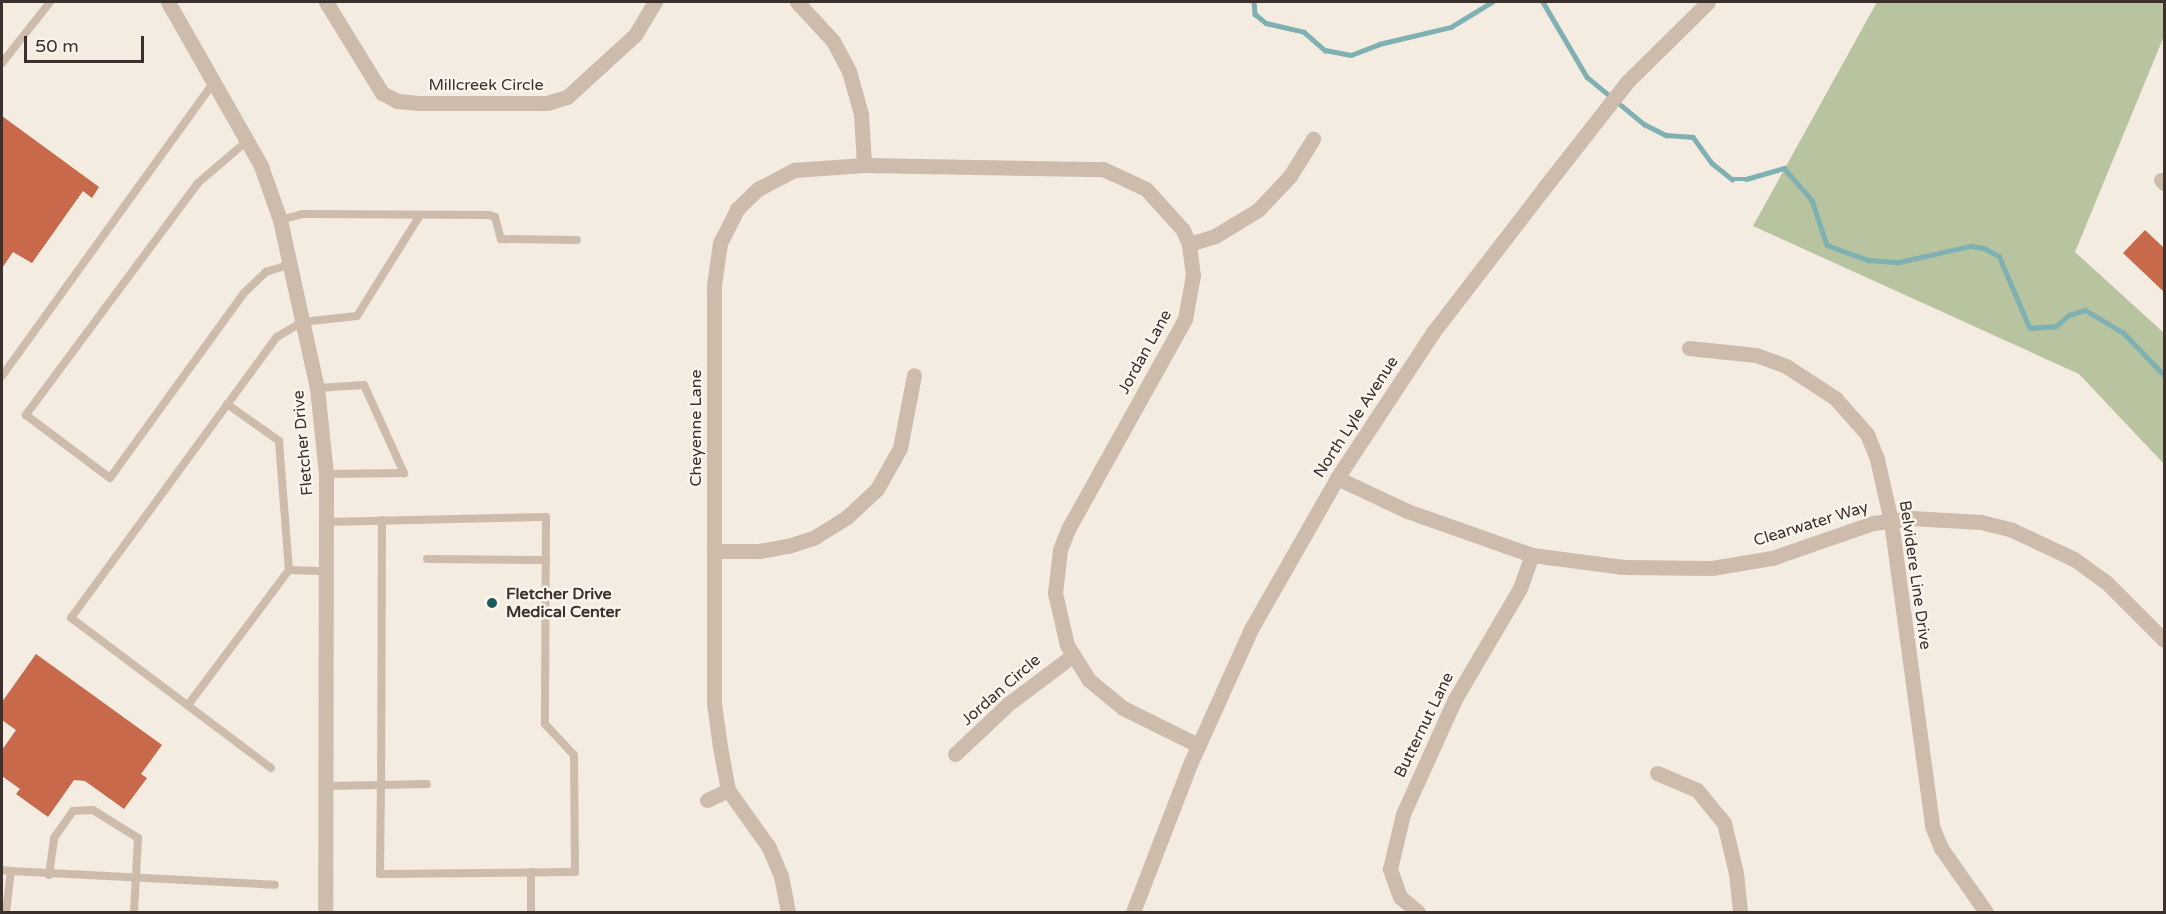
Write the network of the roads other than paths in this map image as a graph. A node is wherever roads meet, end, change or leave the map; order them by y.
1 (50, 2) edge
2 (168, 2) edge
3 (326, 2) edge
4 (655, 2) edge
5 (797, 2) edge
6 (1708, 2) edge
7 (2, 46) edge
8 (10, 52) junction
9 (2, 63) edge
10 (214, 82) junction
11 (1313, 139) dead end
12 (247, 141) junction
13 (864, 165) junction
14 (420, 215) junction
15 (280, 220) junction
16 (578, 240) dead end
17 (1189, 244) junction
18 (288, 265) junction
19 (302, 322) junction
20 (1689, 348) dead end
21 (914, 375) dead end
22 (2, 376) edge
23 (317, 388) junction
24 (226, 404) junction
25 (326, 474) junction
26 (1337, 478) junction
27 (382, 520) junction
28 (1891, 521) junction
29 (326, 522) junction
30 (714, 552) junction
31 (1532, 555) junction
32 (427, 559) dead end
33 (546, 560) junction
34 (289, 570) junction
35 (325, 571) junction
36 (2164, 640) edge
37 (1072, 656) junction
38 (188, 705) junction
39 (1198, 745) junction
40 (955, 754) dead end
41 (271, 768) dead end
42 (1657, 773) dead end
43 (427, 784) dead end
44 (381, 785) junction
45 (326, 786) junction
46 (728, 790) junction
47 (707, 800) dead end
48 (6, 870) edge
49 (531, 872) junction
50 (49, 875) junction
51 (137, 880) junction
52 (275, 885) dead end
53 (6, 912) edge
54 (134, 912) edge
55 (325, 912) edge
56 (531, 912) edge
57 (788, 912) edge
58 (1133, 912) edge
59 (1419, 912) edge
60 (1740, 912) edge
61 (1986, 912) edge

1 - 8 lane
2 - 10 street, Fletcher Drive
3 - 4 street, Millcreek Circle
5 - 13 street
6 - 26 street, North Lyle Avenue
7 - 8 lane
8 - 9 lane
10 - 12 street, Fletcher Drive
10 - 22 lane
11 - 17 street
12 - 15 street, Fletcher Drive
12 - 18 lane
13 - 17 street, Jordan Lane
13 - 30 street, Cheyenne Lane
14 - 15 lane
14 - 16 lane
14 - 19 lane
15 - 18 street, Fletcher Drive
17 - 37 street, Jordan Lane
18 - 19 street, Fletcher Drive
19 - 23 street, Fletcher Drive
19 - 24 lane
20 - 28 street, Belvidere Line Drive
21 - 30 street
23 - 25 street, Fletcher Drive
23 - 25 lane
24 - 34 lane
24 - 38 lane
25 - 29 street, Fletcher Drive
26 - 31 street, Clearwater Way
26 - 39 street, North Lyle Avenue
27 - 29 lane
27 - 33 lane
27 - 44 lane
28 - 31 street, Clearwater Way
28 - 36 street, Clearwater Way
28 - 61 street, Belvidere Line Drive
29 - 35 street, Fletcher Drive
30 - 46 street, Cheyenne Lane
31 - 59 street, Butternut Lane
32 - 33 lane
33 - 49 lane
34 - 35 lane
34 - 38 lane
35 - 45 street, Fletcher Drive
37 - 39 street, Jordan Lane
37 - 40 street, Jordan Circle
38 - 41 lane
39 - 58 street, North Lyle Avenue
42 - 60 street
43 - 44 lane
44 - 45 lane
44 - 49 lane
45 - 55 street, Fletcher Drive
46 - 47 street
46 - 57 street, Cheyenne Lane
48 - 50 lane
48 - 53 lane
49 - 56 lane
50 - 51 lane
50 - 51 lane
51 - 52 lane
51 - 54 lane

